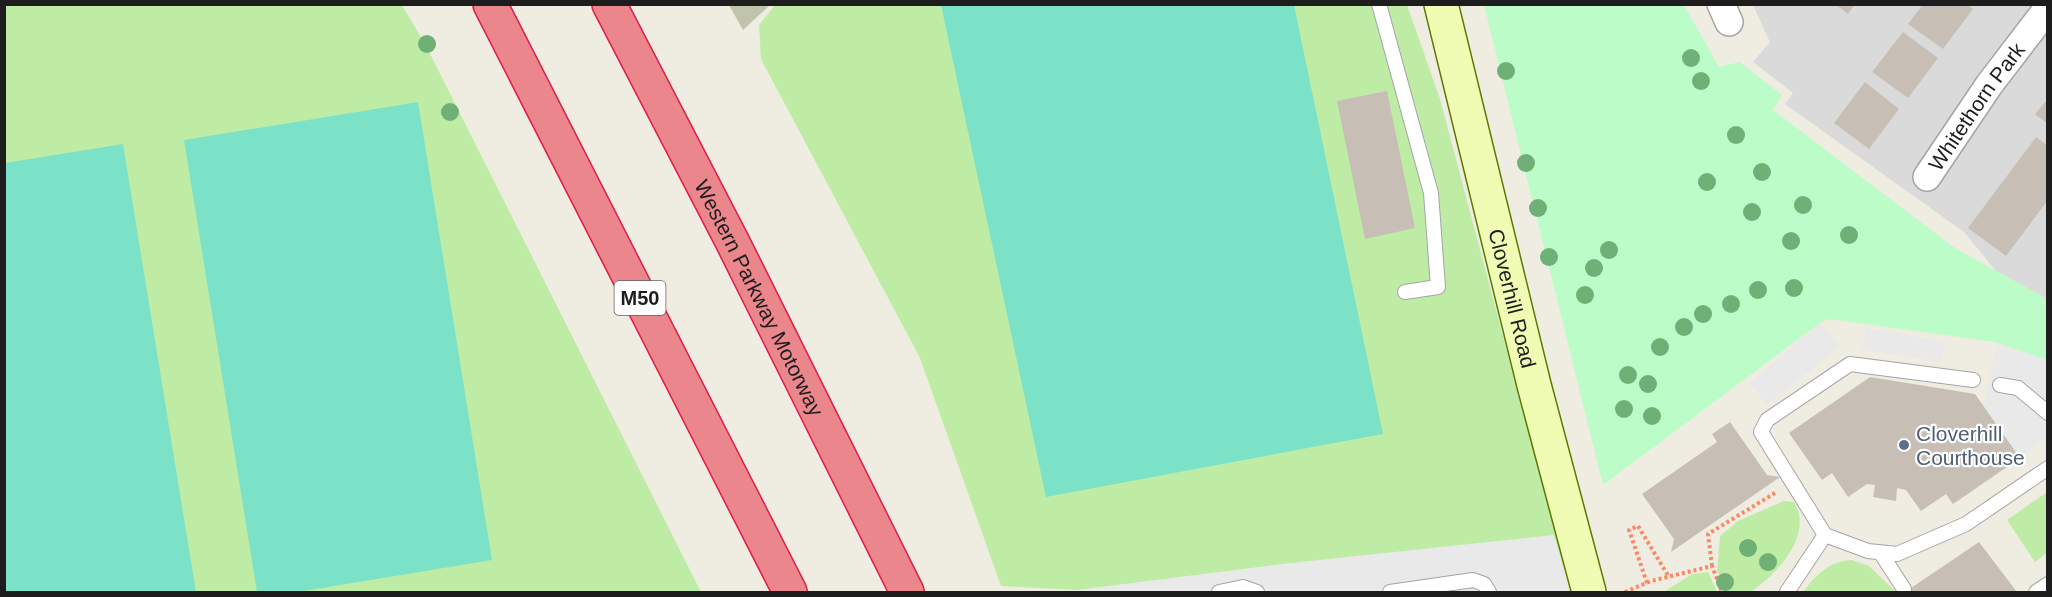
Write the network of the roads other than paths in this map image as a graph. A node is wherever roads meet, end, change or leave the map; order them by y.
1 (490, 4) edge
2 (609, 4) edge
3 (1379, 4) edge
4 (1441, 4) edge
5 (2048, 8) edge
6 (1927, 177) dead end
7 (1405, 292) dead end
8 (1972, 380) dead end
9 (2000, 385) dead end
10 (2048, 413) edge
11 (2048, 468) edge
12 (1825, 535) junction
13 (1880, 552) junction
14 (2048, 584) edge
15 (1904, 589) dead end
16 (1410, 591) edge
17 (790, 592) edge
18 (907, 592) edge
19 (1219, 592) edge
20 (1257, 592) edge
21 (1390, 592) edge
22 (1489, 592) edge
23 (1589, 592) edge
24 (1787, 592) edge
25 (2036, 592) edge

1 - 17 highway, M50
2 - 18 highway, Western Parkway Motorway
3 - 7 lane
4 - 23 street, Cloverhill Road
5 - 6 street, Whitethorn Park
8 - 12 lane
9 - 10 lane
11 - 13 lane
12 - 13 lane
12 - 24 lane
13 - 15 lane
14 - 25 lane
16 - 21 lane
16 - 22 lane
19 - 20 lane

